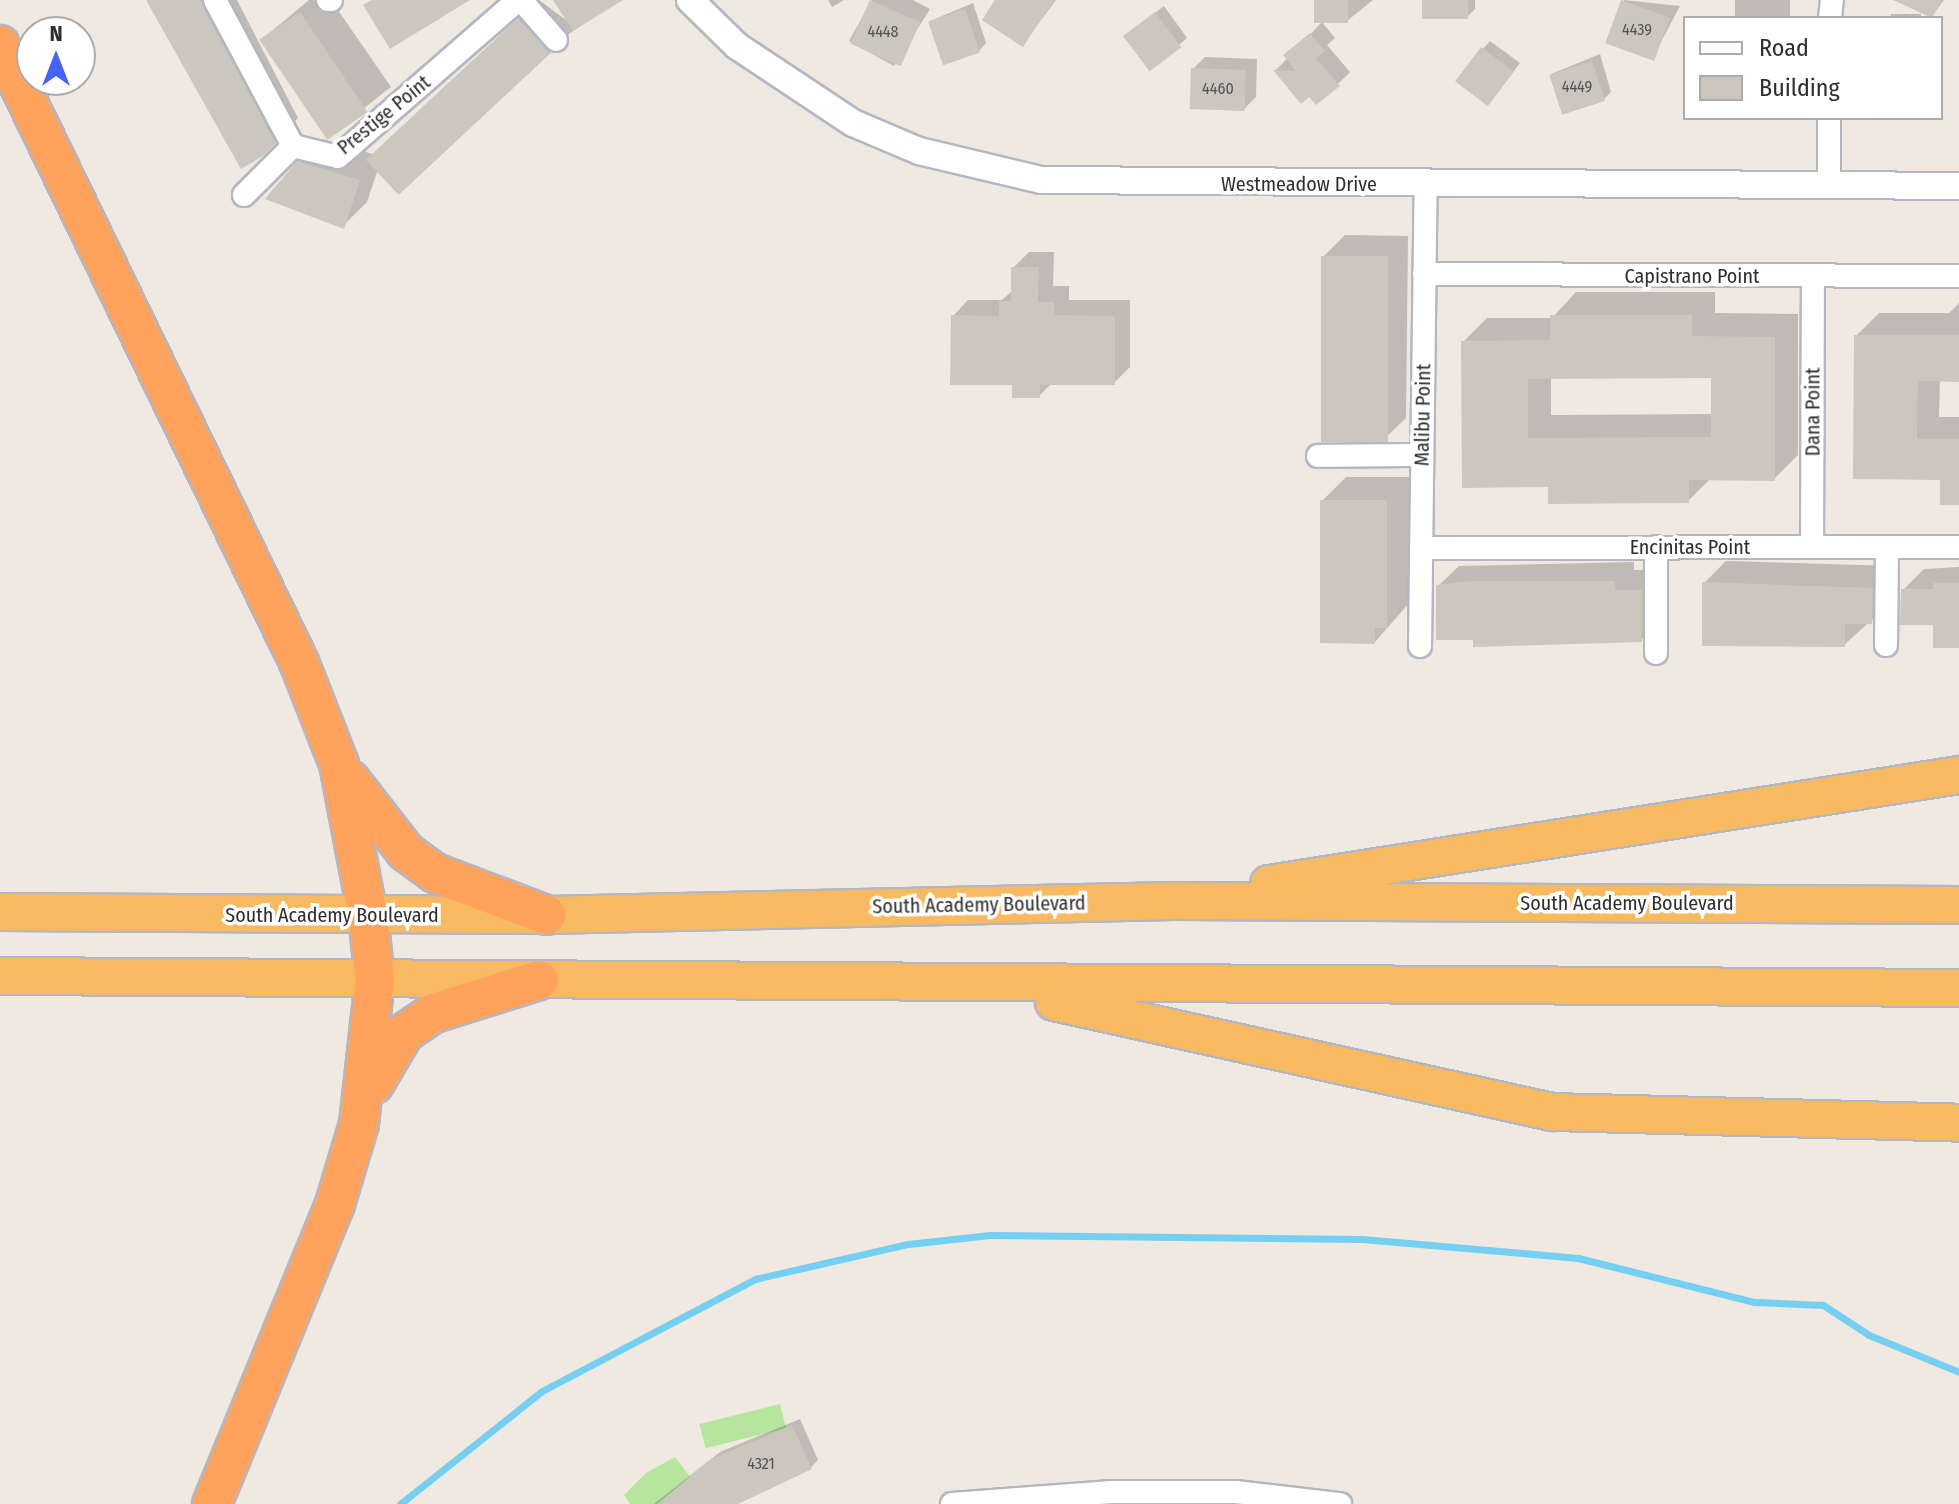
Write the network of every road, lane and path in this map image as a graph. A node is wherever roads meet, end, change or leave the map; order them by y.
1 (215, 0) edge
2 (520, 0) edge
3 (690, 0) edge
4 (556, 40) dead end
5 (0, 45) edge
6 (1829, 120) edge
7 (293, 146) junction
8 (1426, 184) junction
9 (1829, 186) junction
10 (1959, 186) edge
11 (244, 195) dead end
12 (1424, 274) junction
13 (1959, 276) edge
14 (1813, 277) junction
15 (1422, 455) junction
16 (1318, 456) dead end
17 (1656, 547) junction
18 (1812, 547) junction
19 (1887, 547) junction
20 (1959, 547) edge
21 (1421, 548) junction
22 (1886, 645) dead end
23 (1420, 646) dead end
24 (1656, 653) dead end
25 (339, 764) junction
26 (1959, 775) edge
27 (1174, 901) junction
28 (1959, 905) edge
29 (0, 912) edge
30 (546, 915) junction
31 (368, 916) junction
32 (0, 976) edge
33 (375, 979) junction
34 (539, 980) junction
35 (906, 984) junction
36 (1959, 988) edge
37 (1959, 1123) edge
38 (359, 1124) junction
39 (1299, 1501) edge
40 (212, 1504) edge
41 (952, 1504) edge
42 (1340, 1504) edge

1 - 7 street
2 - 4 street, Prestige Point
2 - 7 street, Prestige Point
3 - 8 street, Westmeadow Drive
5 - 25 highway
6 - 9 street
7 - 11 street
8 - 9 street, Westmeadow Drive
8 - 12 street, Malibu Point
9 - 10 street, Westmeadow Drive
12 - 14 street, Capistrano Point
12 - 15 street, Malibu Point
13 - 14 street, Capistrano Point
14 - 18 street, Dana Point
15 - 16 street
15 - 21 street, Malibu Point
17 - 18 street, Encinitas Point
17 - 21 street, Encinitas Point
17 - 24 street
18 - 19 street, Encinitas Point
19 - 20 street, Encinitas Point
19 - 22 street
21 - 23 street, Malibu Point
25 - 30 highway
25 - 31 highway
26 - 27 highway
27 - 28 highway, South Academy Boulevard
27 - 30 highway, South Academy Boulevard
29 - 31 highway, South Academy Boulevard
30 - 31 highway, South Academy Boulevard
31 - 33 highway
32 - 33 highway
33 - 34 highway
33 - 38 highway
34 - 35 highway
34 - 38 highway
35 - 36 highway
35 - 37 highway
38 - 40 highway
39 - 41 street
39 - 42 street

